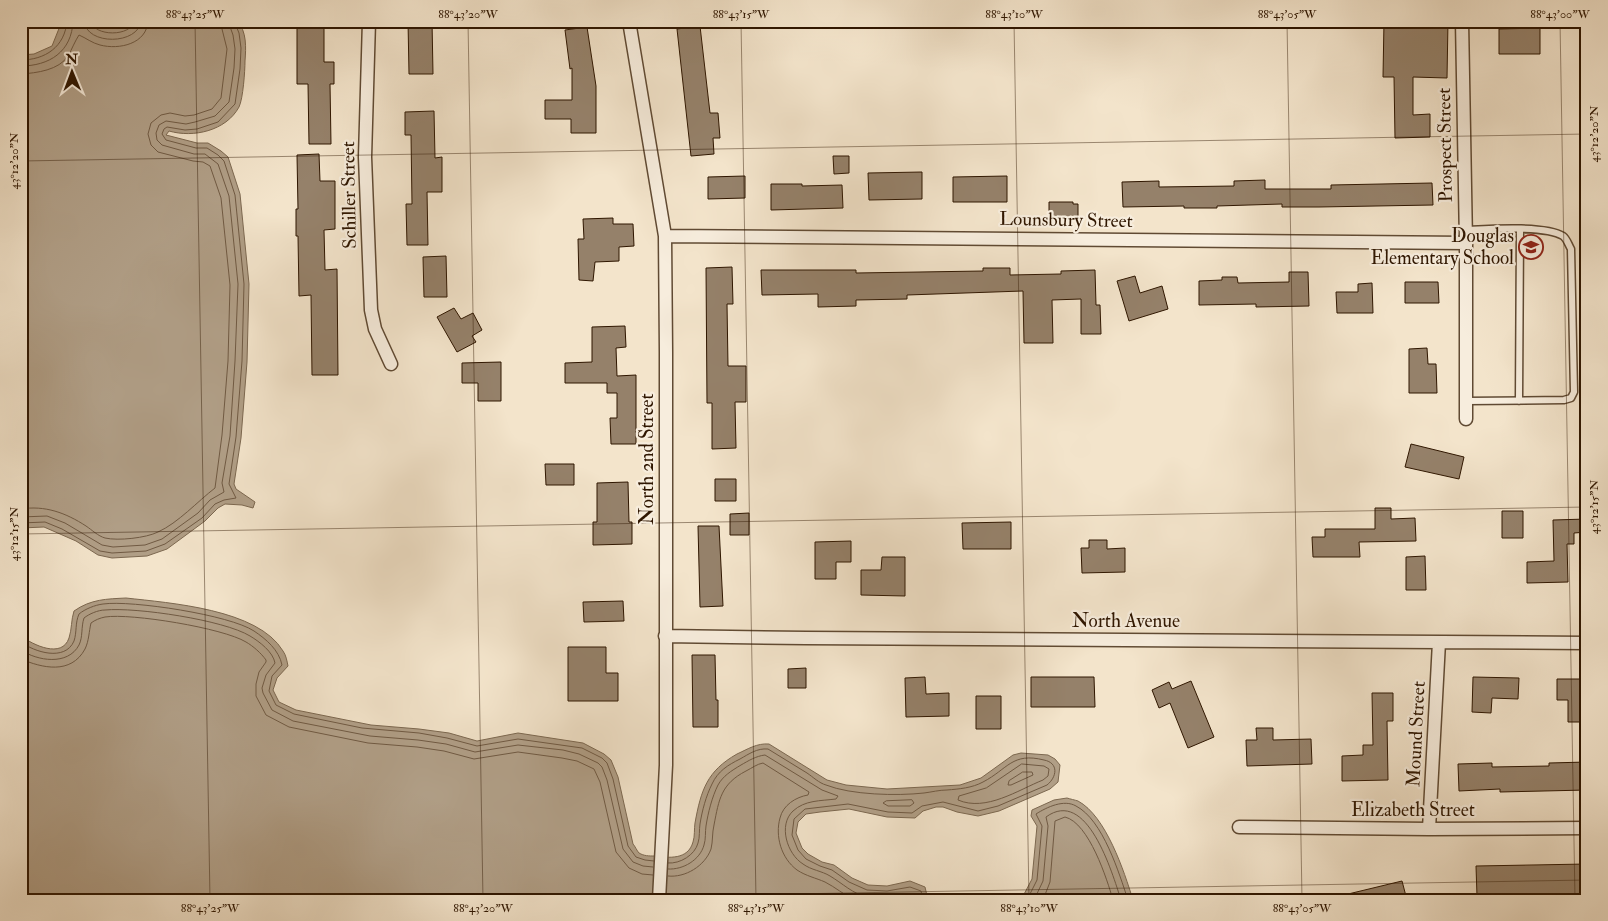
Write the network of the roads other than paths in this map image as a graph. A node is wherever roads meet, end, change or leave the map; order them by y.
1 (369, 21) edge
2 (629, 21) edge
3 (1462, 21) edge
4 (1520, 229) junction
5 (1466, 230) junction
6 (665, 236) junction
7 (1466, 243) junction
8 (391, 364) dead end
9 (1466, 401) junction
10 (1518, 401) junction
11 (1466, 419) dead end
12 (665, 636) junction
13 (1439, 642) junction
14 (1587, 643) edge
15 (1239, 827) dead end
16 (1587, 828) edge
17 (1429, 829) junction
18 (658, 900) edge

1 - 8 street, Schiller Street
2 - 6 street, North 2nd Street
3 - 5 street, Prospect Street
4 - 5 lane
4 - 10 lane
4 - 10 lane
5 - 7 street, Prospect Street
6 - 7 street, Lounsbury Street
6 - 12 street, North 2nd Street
7 - 9 street, Prospect Street
9 - 10 lane
9 - 11 street, Prospect Street
12 - 13 street, North Avenue
12 - 18 street, North 2nd Street
13 - 14 street, North Avenue
13 - 17 street, Mound Street
15 - 17 street, Elizabeth Street
16 - 17 street, Elizabeth Street

